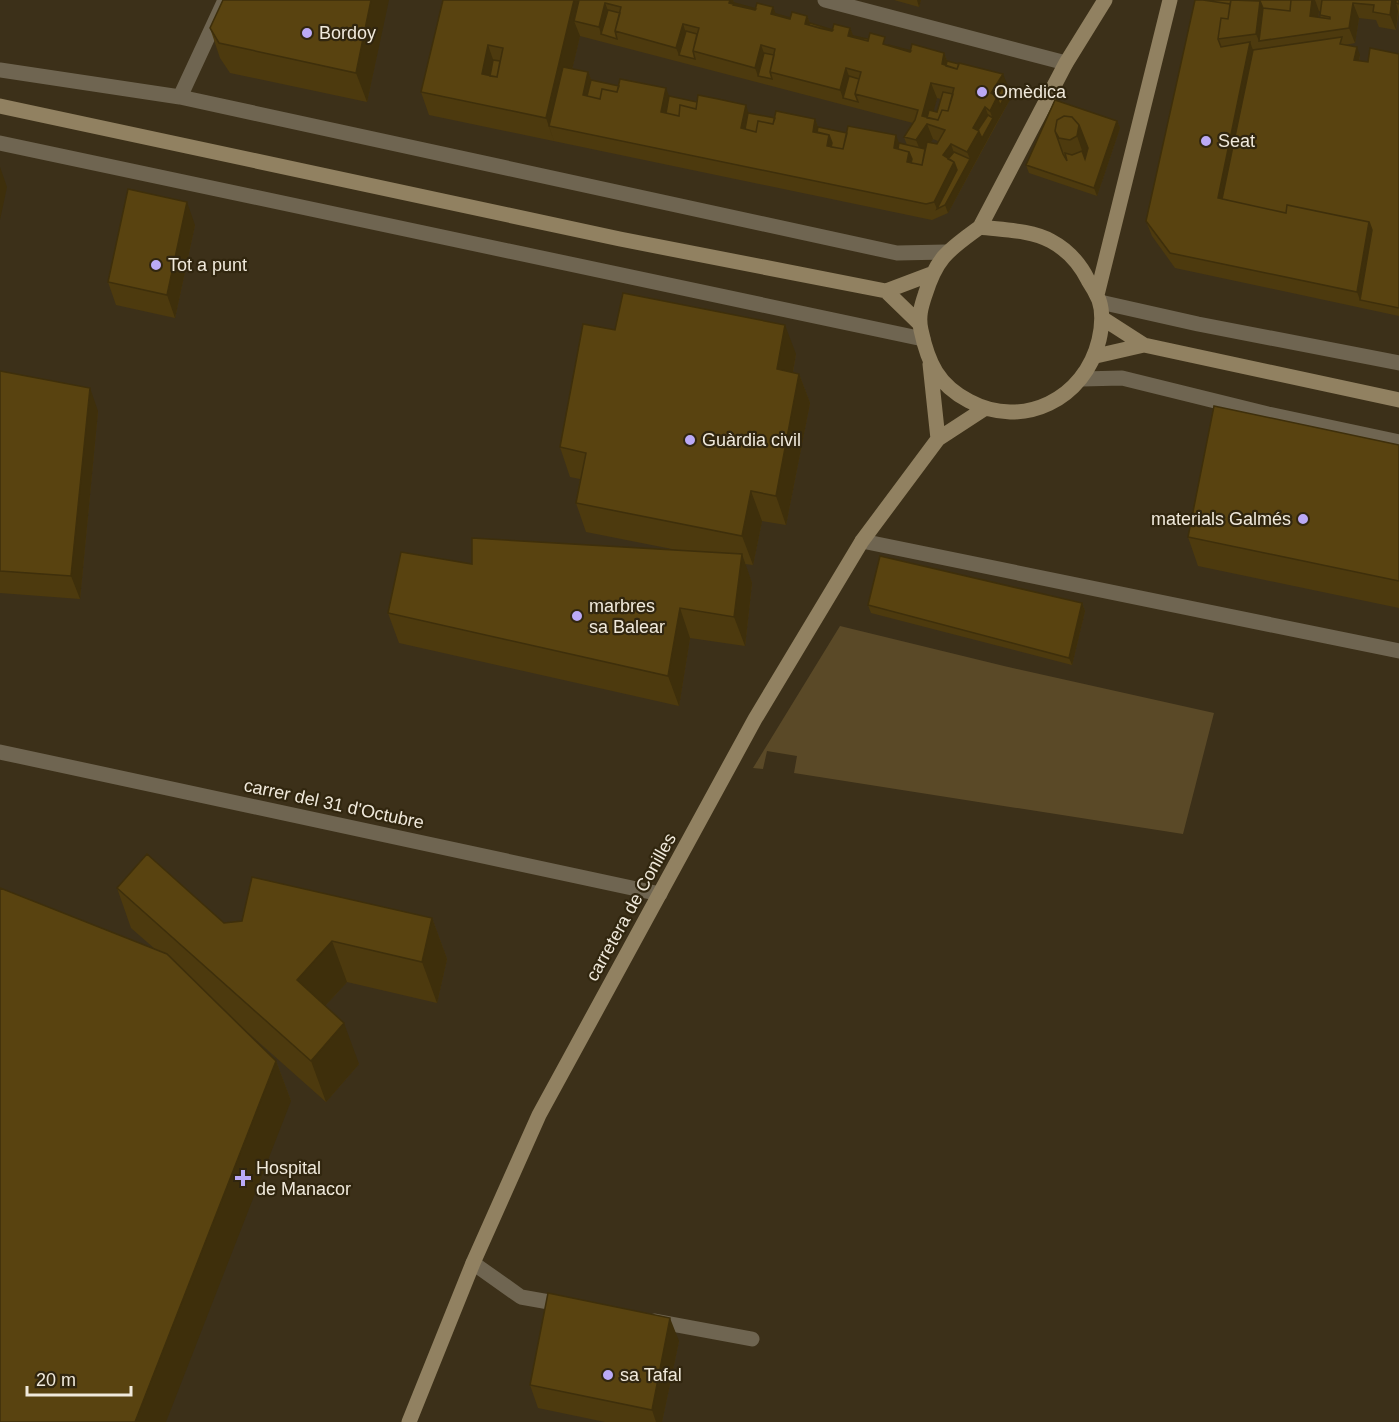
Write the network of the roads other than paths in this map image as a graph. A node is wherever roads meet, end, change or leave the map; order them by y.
1 (225, 0) edge
2 (825, 0) edge
3 (1105, 0) edge
4 (1170, 0) edge
5 (1066, 63) junction
6 (0, 70) edge
7 (180, 97) junction
8 (0, 106) edge
9 (0, 143) edge
10 (980, 227) junction
11 (946, 252) junction
12 (931, 274) junction
13 (886, 291) junction
14 (1098, 299) junction
15 (1102, 318) junction
16 (919, 323) junction
17 (922, 339) junction
18 (1144, 345) junction
19 (1096, 356) junction
20 (1399, 363) edge
21 (930, 364) junction
22 (1082, 379) junction
23 (1399, 400) edge
24 (984, 409) junction
25 (938, 439) junction
26 (1399, 442) edge
27 (862, 541) junction
28 (1399, 651) edge
29 (0, 752) edge
30 (660, 894) junction
31 (473, 1263) junction
32 (579, 1308) edge
33 (636, 1318) edge
34 (752, 1339) dead end
35 (409, 1422) edge

1 - 7 street
2 - 5 street
3 - 5 main road
4 - 14 main road
5 - 10 main road
6 - 7 street
7 - 11 street
8 - 13 main road
9 - 17 street
10 - 11 main road
10 - 14 main road
11 - 12 main road
12 - 13 main road
12 - 16 main road
13 - 16 main road
14 - 15 main road
14 - 20 street
15 - 18 main road
15 - 19 main road
16 - 17 main road
17 - 21 main road
18 - 19 main road
18 - 23 main road
19 - 22 main road
21 - 24 main road
21 - 25 main road
22 - 24 main road
22 - 26 street
24 - 25 main road
25 - 27 main road, carretera de Conilles
27 - 28 street
27 - 30 main road, carretera de Conilles
29 - 30 street, carrer del 31 d'Octubre
30 - 31 main road, carretera de Conilles
31 - 32 street
31 - 35 main road, carretera de Conilles
33 - 34 street

